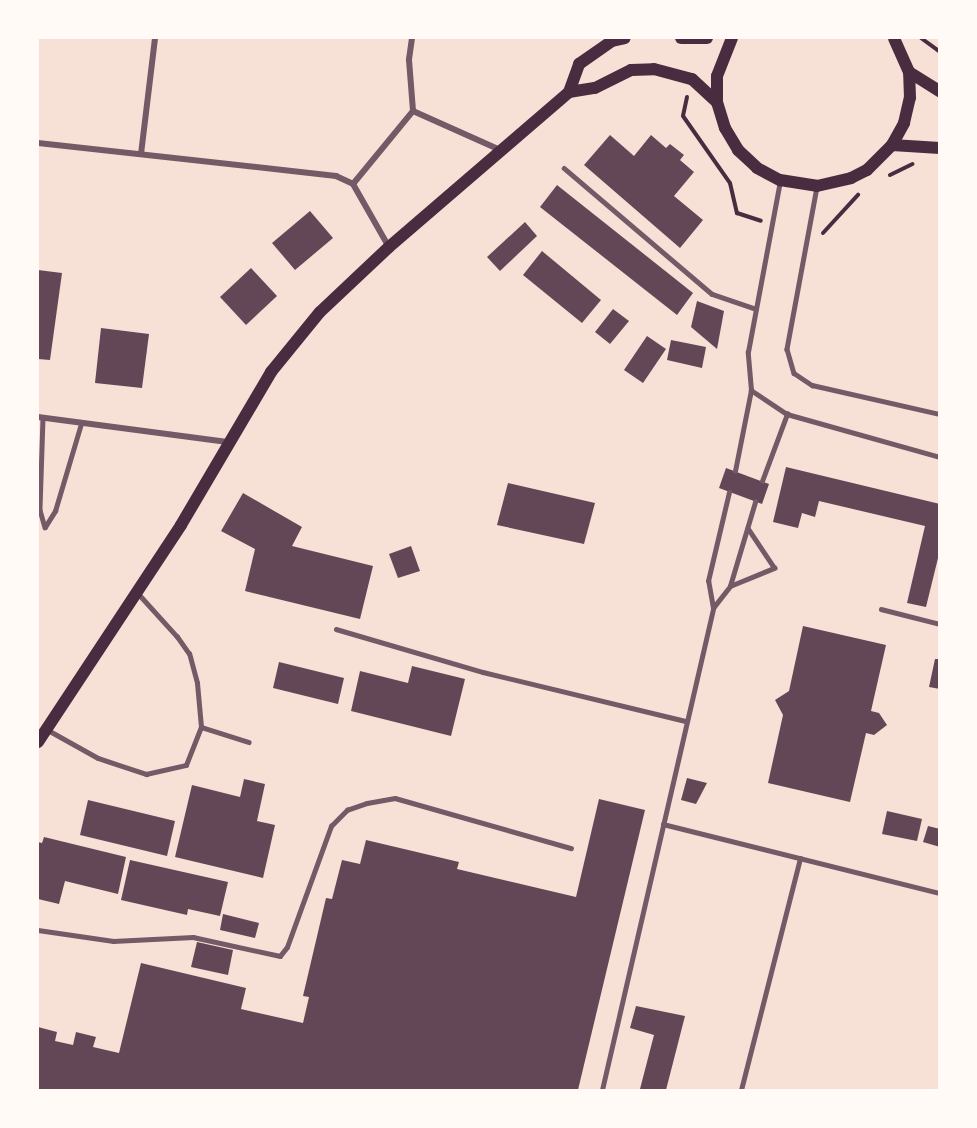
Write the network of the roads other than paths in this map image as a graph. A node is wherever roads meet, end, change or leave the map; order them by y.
1 (155, 38) edge
2 (412, 38) edge
3 (625, 38) edge
4 (681, 38) edge
5 (707, 38) edge
6 (732, 38) edge
7 (894, 38) edge
8 (909, 72) junction
9 (939, 91) edge
10 (569, 92) junction
11 (717, 102) junction
12 (413, 111) junction
13 (38, 142) edge
14 (892, 145) junction
15 (939, 148) edge
16 (501, 150) junction
17 (141, 154) junction
18 (564, 168) dead end
19 (780, 180) junction
20 (353, 184) junction
21 (817, 186) junction
22 (389, 247) junction
23 (756, 309) junction
24 (751, 390) junction
25 (787, 414) junction
26 (939, 414) edge
27 (40, 418) edge
28 (81, 424) junction
29 (230, 442) junction
30 (939, 457) edge
31 (735, 471) dead end
32 (762, 481) dead end
33 (729, 492) dead end
34 (755, 502) dead end
35 (748, 529) junction
36 (730, 586) junction
37 (136, 592) junction
38 (713, 608) junction
39 (880, 609) dead end
40 (939, 624) edge
41 (336, 629) dead end
42 (686, 721) junction
43 (201, 727) junction
44 (46, 729) junction
45 (38, 742) edge
46 (249, 742) dead end
47 (663, 824) junction
48 (571, 848) dead end
49 (800, 858) junction
50 (939, 893) edge
51 (38, 930) edge
52 (602, 1090) edge
53 (741, 1090) edge

1 - 17 street
2 - 12 street
3 - 10 main road
4 - 5 main road
6 - 11 main road
7 - 8 main road
8 - 9 main road
8 - 14 main road
10 - 11 main road
10 - 16 main road
11 - 19 main road
12 - 16 street
12 - 20 street
13 - 17 street
14 - 15 main road
14 - 21 main road
16 - 22 main road
17 - 20 street
18 - 23 lane
19 - 21 main road
19 - 23 lane
20 - 22 street
21 - 26 lane
22 - 29 main road
23 - 24 lane
24 - 25 lane
24 - 31 lane
25 - 30 lane
25 - 32 lane
27 - 28 street
27 - 28 lane
28 - 29 street
29 - 37 main road
33 - 38 lane
34 - 35 lane
35 - 36 lane
35 - 36 lane
36 - 38 lane
37 - 43 lane
37 - 44 main road
38 - 42 lane
39 - 40 lane
41 - 42 lane
42 - 47 lane
43 - 44 lane
43 - 46 lane
44 - 45 main road
47 - 49 lane
47 - 52 lane
48 - 51 lane
49 - 50 lane
49 - 53 lane

